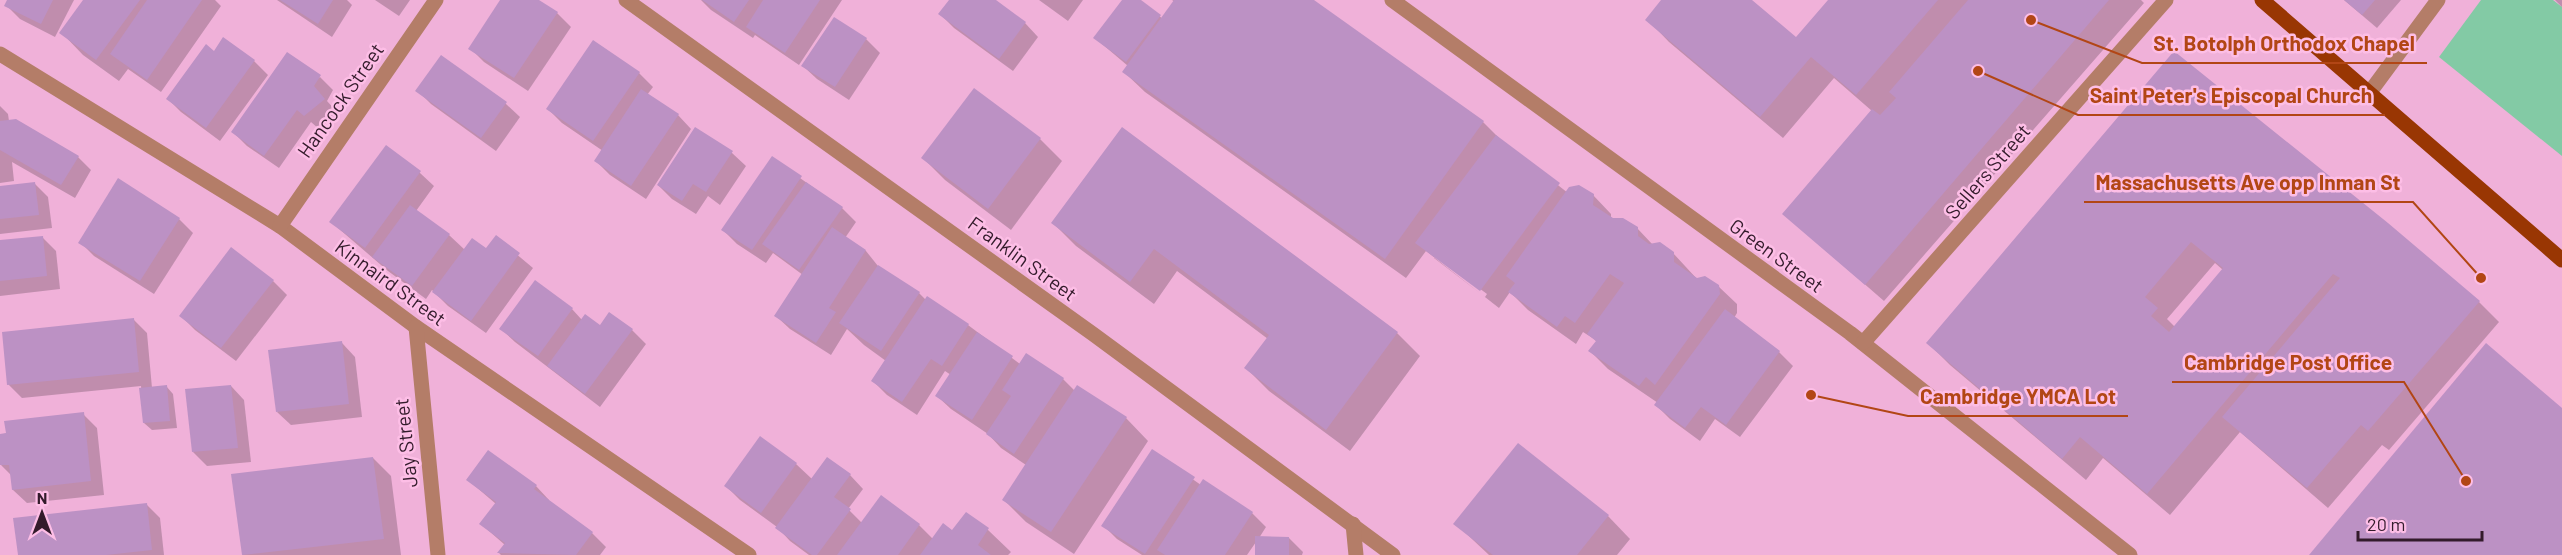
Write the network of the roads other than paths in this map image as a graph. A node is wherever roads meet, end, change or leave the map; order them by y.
1 (436, 0) edge
2 (626, 0) edge
3 (1392, 0) edge
4 (2166, 0) edge
5 (2262, 0) edge
6 (2438, 0) edge
7 (0, 54) edge
8 (2370, 92) junction
9 (280, 226) junction
10 (2562, 260) edge
11 (416, 327) junction
12 (1863, 343) junction
13 (1353, 524) junction
14 (438, 555) edge
15 (749, 555) edge
16 (1356, 555) edge
17 (1393, 555) edge
18 (2130, 555) edge

1 - 9 street, Hancock Street
2 - 13 street, Franklin Street
3 - 12 street, Green Street
4 - 12 street, Sellers Street
5 - 8 main road
6 - 8 street
7 - 9 street, Kinnaird Street
8 - 10 main road
9 - 11 street, Kinnaird Street
11 - 14 street, Jay Street
11 - 15 street, Kinnaird Street
12 - 18 street, Green Street
13 - 16 street
13 - 17 street, Franklin Street

